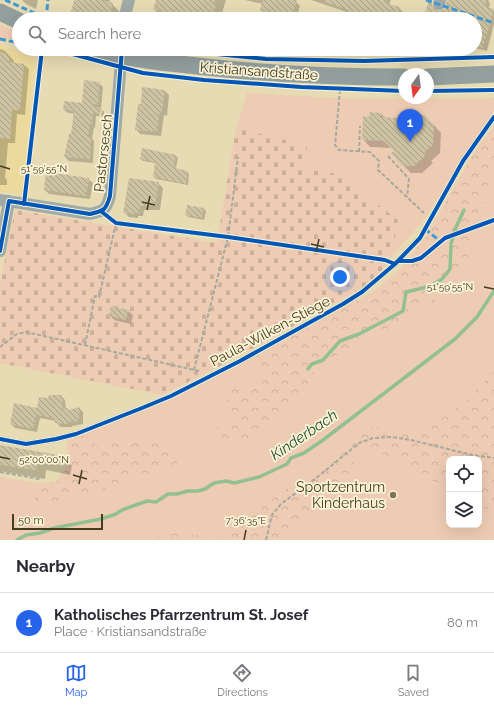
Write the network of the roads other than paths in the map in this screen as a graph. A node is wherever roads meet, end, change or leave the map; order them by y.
1 (129, 0) edge
2 (0, 12) edge
3 (126, 12) edge
4 (12, 18) edge
5 (122, 56) edge
6 (137, 56) edge
7 (494, 74) edge
8 (398, 77) edge
9 (434, 77) edge
10 (494, 117) edge
11 (4, 201) edge
12 (0, 251) edge
13 (0, 439) edge

1 - 3 street
2 - 4 street
5 - 11 street, Pastorsesch
6 - 8 street, Kristiansandstraße
7 - 9 street
10 - 13 lane, Paula-Wilken-Stiege
11 - 12 street

